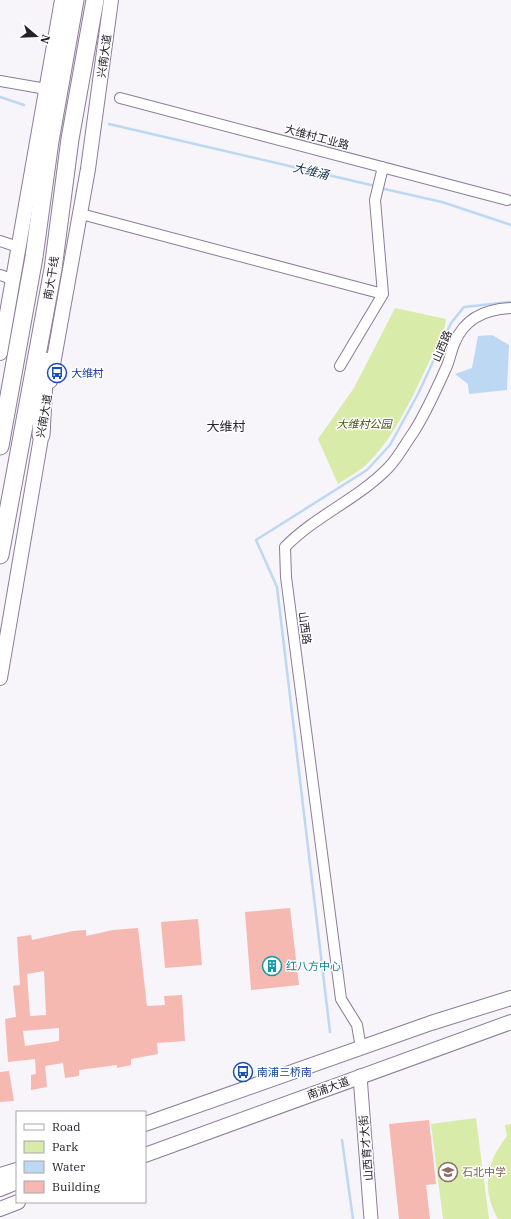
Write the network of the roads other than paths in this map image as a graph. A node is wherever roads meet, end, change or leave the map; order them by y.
1 (62, 0) edge
2 (75, 0) edge
3 (95, 0) edge
4 (112, 0) edge
5 (0, 81) edge
6 (45, 95) junction
7 (120, 98) dead end
8 (383, 167) junction
9 (507, 200) dead end
10 (81, 214) junction
11 (0, 241) edge
12 (18, 247) junction
13 (6, 277) edge
14 (29, 288) junction
15 (48, 294) junction
16 (383, 294) junction
17 (511, 308) edge
18 (0, 353) edge
19 (340, 366) dead end
20 (0, 385) edge
21 (41, 435) junction
22 (0, 446) edge
23 (0, 555) edge
24 (0, 678) edge
25 (511, 991) edge
26 (511, 998) edge
27 (511, 1022) edge
28 (432, 1023) junction
29 (511, 1029) edge
30 (361, 1048) junction
31 (431, 1051) junction
32 (360, 1076) junction
33 (146, 1124) edge
34 (146, 1156) edge
35 (16, 1170) edge
36 (0, 1175) edge
37 (16, 1182) edge
38 (0, 1189) edge
39 (16, 1203) edge
40 (0, 1209) edge
41 (372, 1219) edge

1 - 6 main road
2 - 14 highway, 南大干线
3 - 15 highway, 南大干线
4 - 10 main road, 兴南大道
5 - 6 street
6 - 12 main road
7 - 8 street, 大维村工业路
8 - 9 street, 大维村工业路
8 - 16 street
10 - 16 street
10 - 21 main road, 兴南大道
11 - 12 street
12 - 13 main road
13 - 18 main road
14 - 20 highway
14 - 22 highway, 南大干线
15 - 21 highway
15 - 23 highway, 南大干线
16 - 19 street
17 - 30 street, 山西路
21 - 24 main road, 兴南大道
25 - 28 main road
26 - 28 main road
27 - 31 main road, 南浦大道
28 - 30 main road
29 - 31 main road
30 - 33 main road
31 - 32 main road, 南浦大道
32 - 34 main road, 南浦大道
32 - 41 street, 山西育才大街
35 - 36 main road
37 - 38 main road
39 - 40 main road

